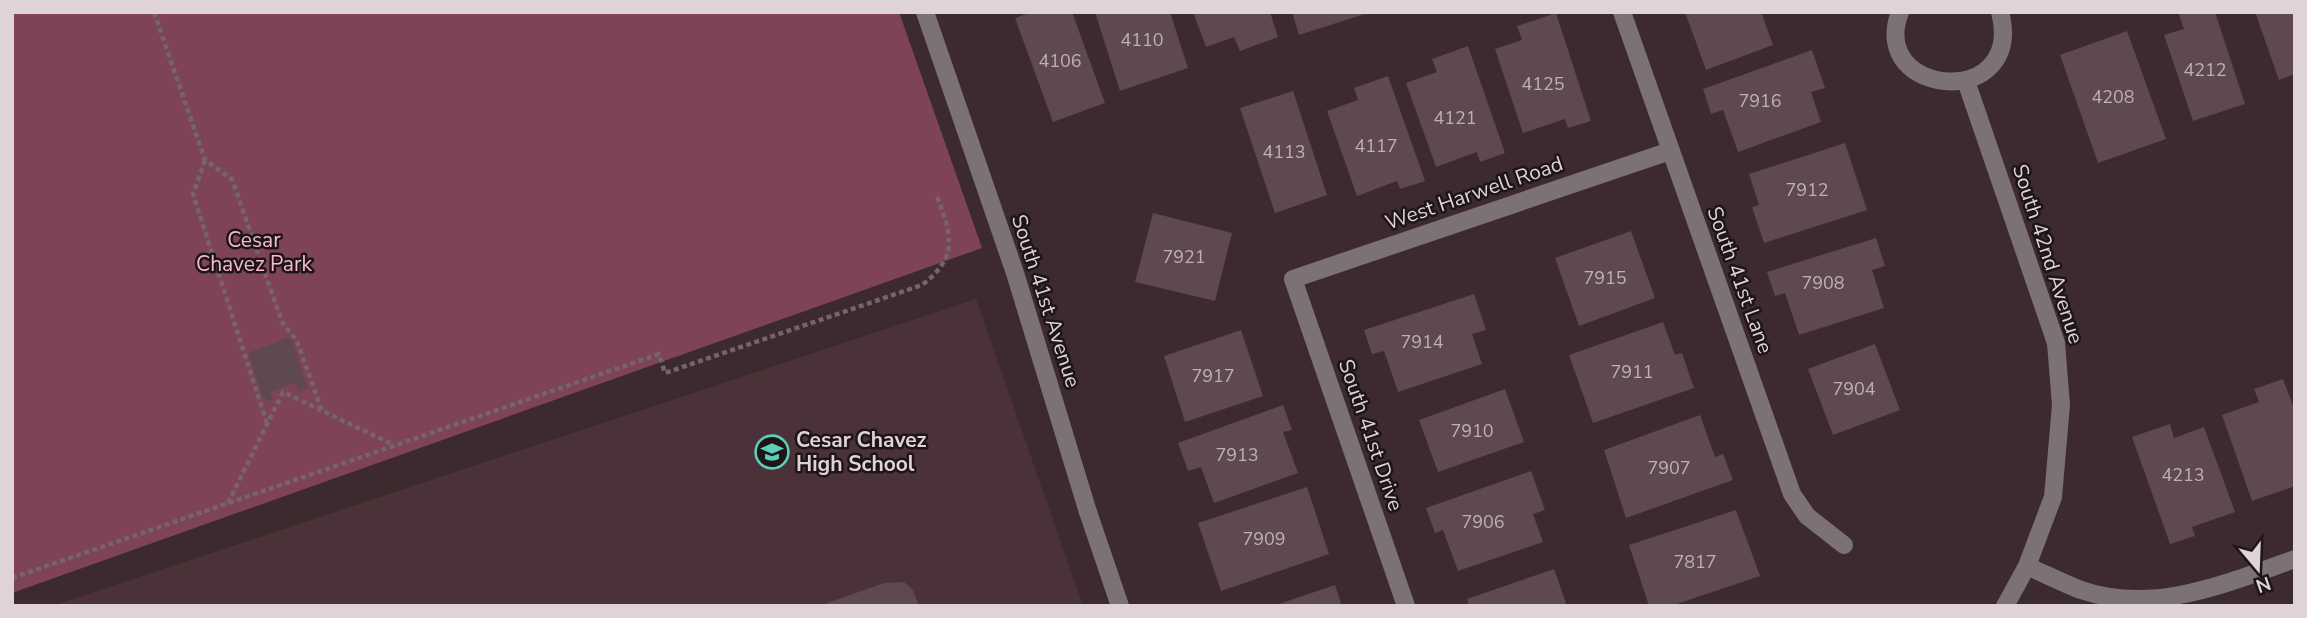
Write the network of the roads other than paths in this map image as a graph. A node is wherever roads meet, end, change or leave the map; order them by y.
1 (925, 12) edge
2 (1622, 12) edge
3 (1900, 12) edge
4 (2002, 13) edge
5 (1966, 81) junction
6 (1670, 150) junction
7 (1293, 279) joint
8 (1844, 545) dead end
9 (2295, 559) edge
10 (2027, 566) junction
11 (1120, 606) edge
12 (1405, 606) edge
13 (2005, 606) edge

1 - 11 street, South 41st Avenue
2 - 6 street, South 41st Lane
3 - 5 street
4 - 5 street
5 - 10 street, South 42nd Avenue
6 - 7 street, West Harwell Road
6 - 8 street, South 41st Lane
7 - 12 street, South 41st Drive
9 - 10 street
10 - 13 street, South 42nd Avenue

